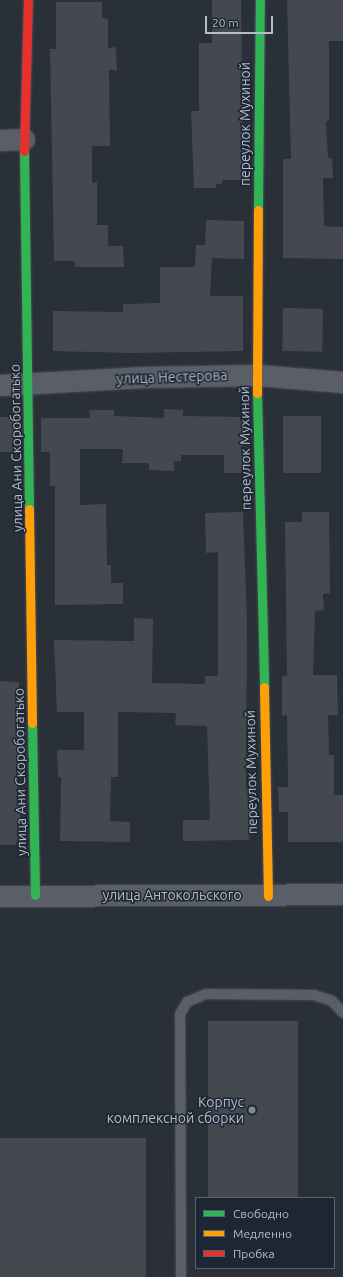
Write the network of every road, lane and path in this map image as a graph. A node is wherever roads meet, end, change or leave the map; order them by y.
1 (28, 0) edge
2 (260, 0) edge
3 (24, 139) junction
4 (0, 140) edge
5 (257, 375) junction
6 (343, 382) edge
7 (0, 385) edge
8 (30, 385) junction
9 (343, 894) edge
10 (35, 895) junction
11 (0, 896) edge
12 (268, 896) junction
13 (343, 1013) edge
14 (181, 1277) edge

1 - 3 street, улица Ани Скоробогатько
2 - 5 street, переулок Мухиной
3 - 4 street
3 - 8 street, улица Ани Скоробогатько
5 - 6 street, улица Нестерова
5 - 8 street, улица Нестерова
5 - 12 street, переулок Мухиной
7 - 8 street, улица Нестерова
8 - 10 street, улица Ани Скоробогатько
9 - 12 street, улица Антокольского
10 - 11 street, улица Антокольского
10 - 12 street, улица Антокольского
13 - 14 lane

